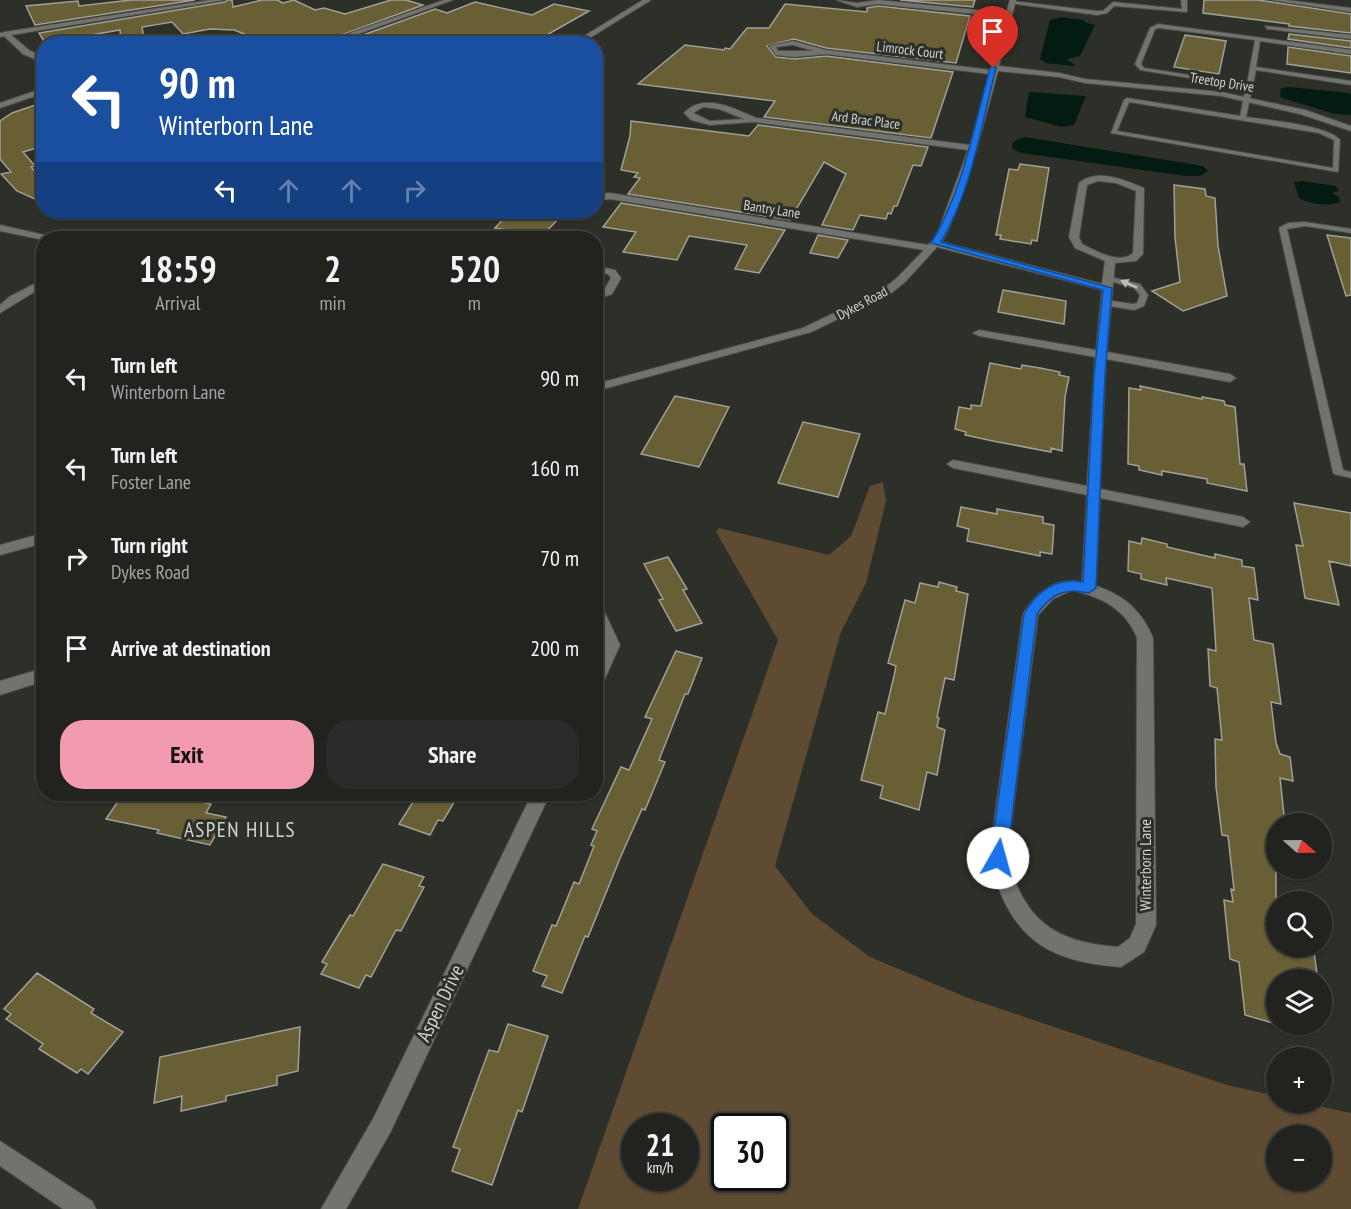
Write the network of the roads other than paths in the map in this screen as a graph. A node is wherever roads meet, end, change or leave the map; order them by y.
1 (222, 0) edge
2 (450, 0) edge
3 (648, 0) edge
4 (839, 0) edge
5 (1184, 0) edge
6 (1274, 0) edge
7 (875, 1) edge
8 (1013, 1) edge
9 (1298, 2) edge
10 (1351, 10) edge
11 (1008, 15) junction
12 (1268, 27) dead end
13 (3, 35) edge
14 (345, 36) edge
15 (587, 36) edge
16 (1351, 37) edge
17 (1258, 39) junction
18 (826, 52) junction
19 (1351, 52) edge
20 (36, 57) edge
21 (1253, 68) junction
22 (992, 72) junction
23 (1351, 83) edge
24 (1249, 86) junction
25 (36, 93) edge
26 (1248, 99) junction
27 (0, 106) edge
28 (1243, 118) junction
29 (754, 120) junction
30 (1351, 129) edge
31 (973, 148) junction
32 (603, 193) edge
33 (603, 196) edge
34 (610, 196) junction
35 (0, 228) edge
36 (1351, 231) edge
37 (36, 236) edge
38 (933, 245) junction
39 (1110, 259) junction
40 (603, 271) edge
41 (1108, 283) junction
42 (36, 286) edge
43 (603, 294) edge
44 (13, 299) junction
45 (0, 302) edge
46 (1106, 303) junction
47 (0, 310) edge
48 (979, 333) dead end
49 (1101, 355) junction
50 (1230, 378) dead end
51 (603, 386) edge
52 (953, 464) dead end
53 (1351, 475) edge
54 (1094, 493) junction
55 (1242, 522) dead end
56 (36, 540) edge
57 (0, 550) edge
58 (1089, 588) junction
59 (603, 624) edge
60 (603, 665) edge
61 (36, 677) edge
62 (0, 688) edge
63 (538, 801) edge
64 (0, 1152) edge
65 (84, 1209) edge
66 (333, 1209) edge

1 - 13 street
2 - 14 street
3 - 15 street
4 - 7 street
5 - 8 lane
6 - 9 lane
7 - 11 street
8 - 11 street, Dykes Road
9 - 10 lane
11 - 22 street, Dykes Road
12 - 16 lane
13 - 20 street
17 - 19 lane
17 - 21 lane
17 - 24 lane
18 - 18 street, Limrock Court
18 - 22 street, Limrock Court
21 - 23 lane
21 - 24 lane
22 - 26 street, Treetop Drive
22 - 31 street, Dykes Road
24 - 26 lane
25 - 27 street
26 - 28 lane
26 - 30 street, Treetop Drive
28 - 28 lane
29 - 29 street, Ard Brac Place
29 - 31 street, Ard Brac Place
31 - 38 street, Dykes Road
32 - 34 street, Bantry Lane
33 - 34 street, Bantry Lane
34 - 38 street, Bantry Lane
35 - 37 street
36 - 53 lane
38 - 41 street, Bantry Lane
38 - 51 street, Dykes Road
39 - 39 street
39 - 41 street
40 - 43 street
41 - 46 street
46 -> 41 lane
42 - 44 street
44 - 45 street
44 - 47 street
46 - 49 street
48 - 49 street
49 - 50 street
49 - 54 street
52 - 54 street
54 - 55 street
54 - 58 street
56 - 57 street
58 - 58 street, Winterborn Lane
59 - 60 street
61 - 62 street
63 - 66 street, Aspen Drive
64 - 65 street

